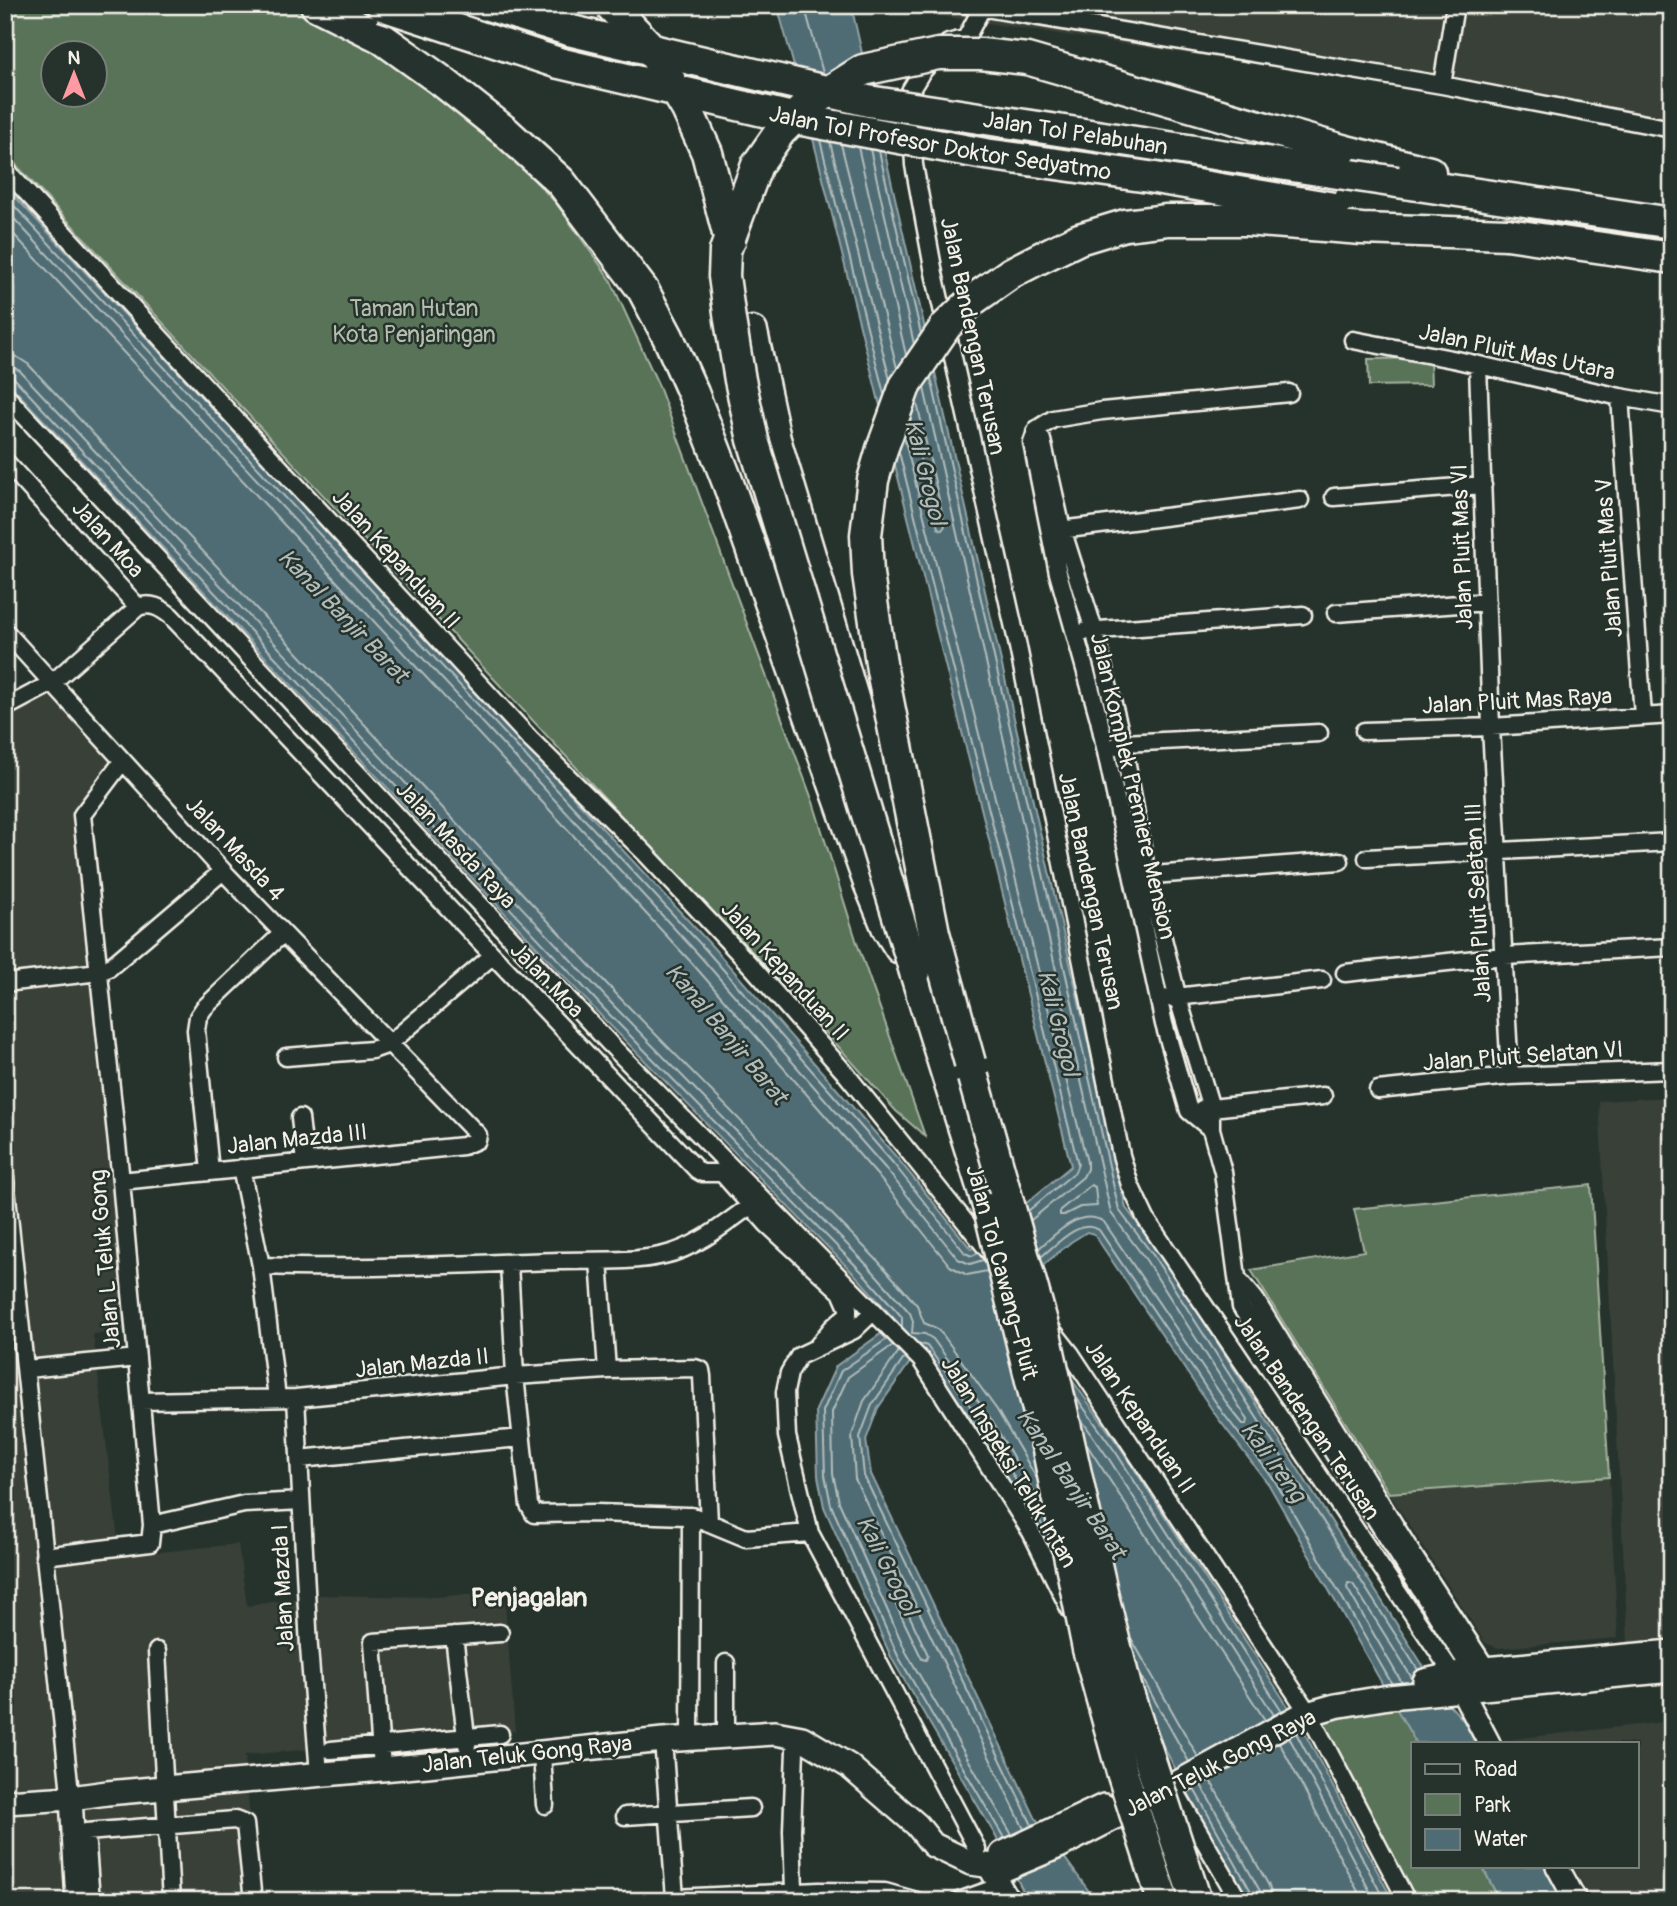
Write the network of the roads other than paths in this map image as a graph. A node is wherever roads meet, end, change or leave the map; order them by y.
1 (316, 5) edge
2 (382, 5) edge
3 (488, 5) edge
4 (610, 5) edge
5 (1455, 5) edge
6 (975, 11) edge
7 (1442, 85) junction
8 (1672, 129) edge
9 (5, 169) edge
10 (1566, 206) junction
11 (1672, 223) edge
12 (1507, 234) junction
13 (1672, 258) edge
14 (1353, 340) dead end
15 (1478, 366) junction
16 (1289, 393) dead end
17 (5, 395) edge
18 (1620, 397) junction
19 (1672, 406) edge
20 (5, 461) edge
21 (1483, 485) junction
22 (1334, 497) dead end
23 (1300, 500) dead end
24 (1056, 530) junction
25 (1487, 602) junction
26 (138, 607) junction
27 (1336, 613) dead end
28 (1303, 615) dead end
29 (1094, 630) junction
30 (5, 631) edge
31 (1074, 634) junction
32 (52, 682) junction
33 (5, 708) edge
34 (1672, 715) edge
35 (1643, 716) junction
36 (1492, 727) junction
37 (1364, 731) dead end
38 (1319, 733) dead end
39 (1123, 743) junction
40 (1105, 749) junction
41 (122, 762) junction
42 (1672, 842) edge
43 (1498, 851) junction
44 (1367, 858) dead end
45 (1340, 861) dead end
46 (223, 871) junction
47 (1140, 876) junction
48 (283, 933) junction
49 (1672, 947) edge
50 (492, 956) junction
51 (1504, 956) junction
52 (915, 971) junction
53 (99, 972) junction
54 (1345, 973) dead end
55 (1322, 980) dead end
56 (5, 983) edge
57 (1177, 996) junction
58 (1158, 1000) junction
59 (389, 1044) junction
60 (286, 1057) dead end
61 (1672, 1070) edge
62 (973, 1076) junction
63 (1510, 1076) junction
64 (1378, 1090) dead end
65 (1323, 1096) dead end
66 (1211, 1108) junction
67 (1189, 1111) junction
68 (300, 1118) dead end
69 (1211, 1129) junction
70 (477, 1140) joint
71 (305, 1162) junction
72 (242, 1168) junction
73 (210, 1171) junction
74 (5, 1178) edge
75 (121, 1181) junction
76 (751, 1205) junction
77 (599, 1261) junction
78 (10, 1262) edge
79 (509, 1264) junction
80 (261, 1266) junction
81 (878, 1315) junction
82 (816, 1348) junction
83 (137, 1358) junction
84 (27, 1369) junction
85 (607, 1370) junction
86 (515, 1377) junction
87 (276, 1398) junction
88 (296, 1398) junction
89 (141, 1401) junction
90 (520, 1438) junction
91 (299, 1459) junction
92 (301, 1500) junction
93 (691, 1516) junction
94 (709, 1523) junction
95 (152, 1525) junction
96 (810, 1533) junction
97 (44, 1556) junction
98 (500, 1633) dead end
99 (454, 1636) junction
100 (156, 1651) dead end
101 (1672, 1652) edge
102 (726, 1663) dead end
103 (1672, 1670) edge
104 (1466, 1681) junction
105 (1300, 1709) junction
106 (500, 1734) dead end
107 (726, 1735) junction
108 (466, 1737) junction
109 (690, 1738) junction
110 (802, 1738) junction
111 (663, 1740) junction
112 (1489, 1742) edge
113 (380, 1744) junction
114 (331, 1750) dead end
115 (542, 1753) junction
116 (469, 1760) junction
117 (383, 1769) junction
118 (319, 1774) junction
119 (165, 1787) junction
120 (1158, 1788) junction
121 (70, 1796) junction
122 (5, 1802) edge
123 (545, 1805) dead end
124 (751, 1808) dead end
125 (669, 1813) junction
126 (625, 1816) dead end
127 (167, 1827) junction
128 (994, 1868) edge
129 (1558, 1868) edge
130 (793, 1891) junction
131 (819, 1896) edge
132 (77, 1901) edge
133 (91, 1901) edge
134 (171, 1901) edge
135 (253, 1901) edge
136 (917, 1901) edge
137 (959, 1901) edge
138 (1163, 1901) edge
139 (1196, 1901) edge
140 (1239, 1901) edge
141 (1407, 1901) edge
142 (1576, 1901) edge

1 - 52 highway, bridge
2 - 12 highway, Jalan Tol Profesor Doktor Sedyatmo, bridge
3 - 10 highway, Jalan Tol Pelabuhan, bridge
4 - 62 highway, bridge
5 - 7 street
6 - 7 street
6 - 104 street, Jalan Bandengan Terusan
7 - 8 street
9 - 105 street, Jalan Kepanduan II, bridge
10 - 11 highway, Jalan Tol Pelabuhan
10 - 52 highway, Jalan Tol Cawang–Pluit, bridge
12 - 13 highway
12 - 62 highway, bridge
14 - 15 street, Jalan Pluit Mas Utara
15 - 18 street, Jalan Pluit Mas Utara
15 - 21 street, Jalan Pluit Mas VI
16 - 24 street, Jalan Komplek Premiere Mension
17 - 81 street, Jalan Masda Raya
18 - 19 street, Jalan Pluit Mas Utara
18 - 35 street, Jalan Pluit Mas V
20 - 26 street, Jalan Moa
21 - 22 street
21 - 25 street, Jalan Pluit Mas VI
23 - 24 street
24 - 29 street, Jalan Komplek Premiere Mension
24 - 31 street, Jalan Komplek Premiere Mension
25 - 27 street
25 - 36 street, Jalan Pluit Mas VI
26 - 32 street
26 - 50 street, Jalan Moa
28 - 29 street
29 - 31 street
29 - 39 street, Jalan Komplek Premiere Mension
30 - 32 street, Jalan Masda 4
31 - 40 street, Jalan Komplek Premiere Mension
32 - 33 street
32 - 41 street, Jalan Masda 4
34 - 35 street, Jalan Pluit Mas Raya
35 - 36 street, Jalan Pluit Mas Raya
36 - 37 street, Jalan Pluit Mas Raya
36 - 43 street, Jalan Pluit Selatan III
38 - 39 street
39 - 40 street
39 - 47 street, Jalan Komplek Premiere Mension
40 - 47 street, Jalan Komplek Premiere Mension
41 - 46 street, Jalan Masda 4
41 - 53 street, Jalan L Teluk Gong
42 - 43 street
43 - 44 street
43 - 51 street, Jalan Pluit Selatan III
45 - 47 street
46 - 48 street, Jalan Masda 4
46 - 53 street
47 - 57 street, Jalan Komplek Premiere Mension
47 - 58 street, Jalan Komplek Premiere Mension
48 - 59 street, Jalan Masda 4
48 - 73 street
49 - 51 street
50 - 59 street
50 - 76 street, Jalan Moa
51 - 54 street
51 - 63 street, Jalan Pluit Selatan III
52 - 138 highway, Jalan Tol Cawang–Pluit, bridge
53 - 56 street
53 - 75 street, Jalan L Teluk Gong
55 - 57 street
57 - 58 street
57 - 66 street, Jalan Komplek Premiere Mension
58 - 67 street, Jalan Komplek Premiere Mension
59 - 60 street
59 - 70 street, Jalan Masda 4
61 - 63 street, Jalan Pluit Selatan VI
62 - 139 highway, Jalan Tol Cawang–Pluit, bridge
63 - 64 street, Jalan Pluit Selatan VI
65 - 66 street
66 - 67 street
66 - 69 street, Jalan Komplek Premiere Mension
67 - 69 street
68 - 71 street
69 - 104 street, Jalan Komplek Premiere Mension
70 - 71 street, Jalan Mazda III
71 - 72 street, Jalan Mazda III
72 - 73 street, Jalan Mazda III
72 - 80 street
73 - 75 street, Jalan Mazda III
74 - 78 street
75 - 83 street, Jalan L Teluk Gong
76 - 77 street
76 - 82 street, Jalan Moa
77 - 79 street
77 - 85 street
78 - 84 street
79 - 80 street
79 - 86 street
80 - 87 street
81 - 82 street
81 - 120 street, Jalan Inspeksi Teluk Intan
82 - 96 street
83 - 84 street
83 - 89 street, Jalan L Teluk Gong
84 - 97 street
85 - 86 street, Jalan Mazda II
85 - 94 street, Jalan Mazda II
86 - 88 street, Jalan Mazda II
86 - 90 street
87 - 88 street, Jalan Mazda II
87 - 89 street, Jalan Mazda II
88 - 91 street, Jalan Mazda I
89 - 95 street, Jalan L Teluk Gong
90 - 91 street
90 - 93 street
91 - 92 street, Jalan Mazda I
92 - 95 street
92 - 118 street, Jalan Mazda I
93 - 94 street
93 - 109 street
94 - 96 street
95 - 97 street, Jalan L Teluk Gong
96 - 128 street
97 - 121 street
98 - 99 street
99 - 108 street
99 - 113 street
100 - 119 street
101 - 104 main road, Jalan Teluk Gong Raya
102 - 107 street
103 - 104 main road, Jalan Teluk Gong Raya
104 - 105 main road, Jalan Teluk Gong Raya
104 - 112 street
105 - 120 main road, Jalan Teluk Gong Raya
105 - 141 street, Jalan Kepanduan II
106 - 108 street
107 - 109 main road, Jalan Teluk Gong Raya
107 - 110 main road, Jalan Teluk Gong Raya
108 - 113 street
108 - 116 street
109 - 111 main road, Jalan Teluk Gong Raya
110 - 128 main road, Jalan Teluk Gong Raya
110 - 130 street
111 - 115 main road, Jalan Teluk Gong Raya
111 - 125 street
113 - 114 street
113 - 117 street
115 - 116 main road, Jalan Teluk Gong Raya
115 - 123 street
116 - 117 main road, Jalan Teluk Gong Raya
117 - 118 main road, Jalan Teluk Gong Raya
118 - 119 main road, Jalan Teluk Gong Raya
119 - 121 main road, Jalan Teluk Gong Raya
119 - 127 street
120 - 128 main road, Jalan Teluk Gong Raya
120 - 140 street, Jalan Inspeksi Teluk Intan
121 - 122 main road, Jalan Teluk Gong Raya
121 - 132 street
124 - 125 street
125 - 126 street
125 - 130 street
127 - 133 street
127 - 134 street
127 - 135 street
128 - 137 street
129 - 142 street
130 - 131 street
131 - 136 street

